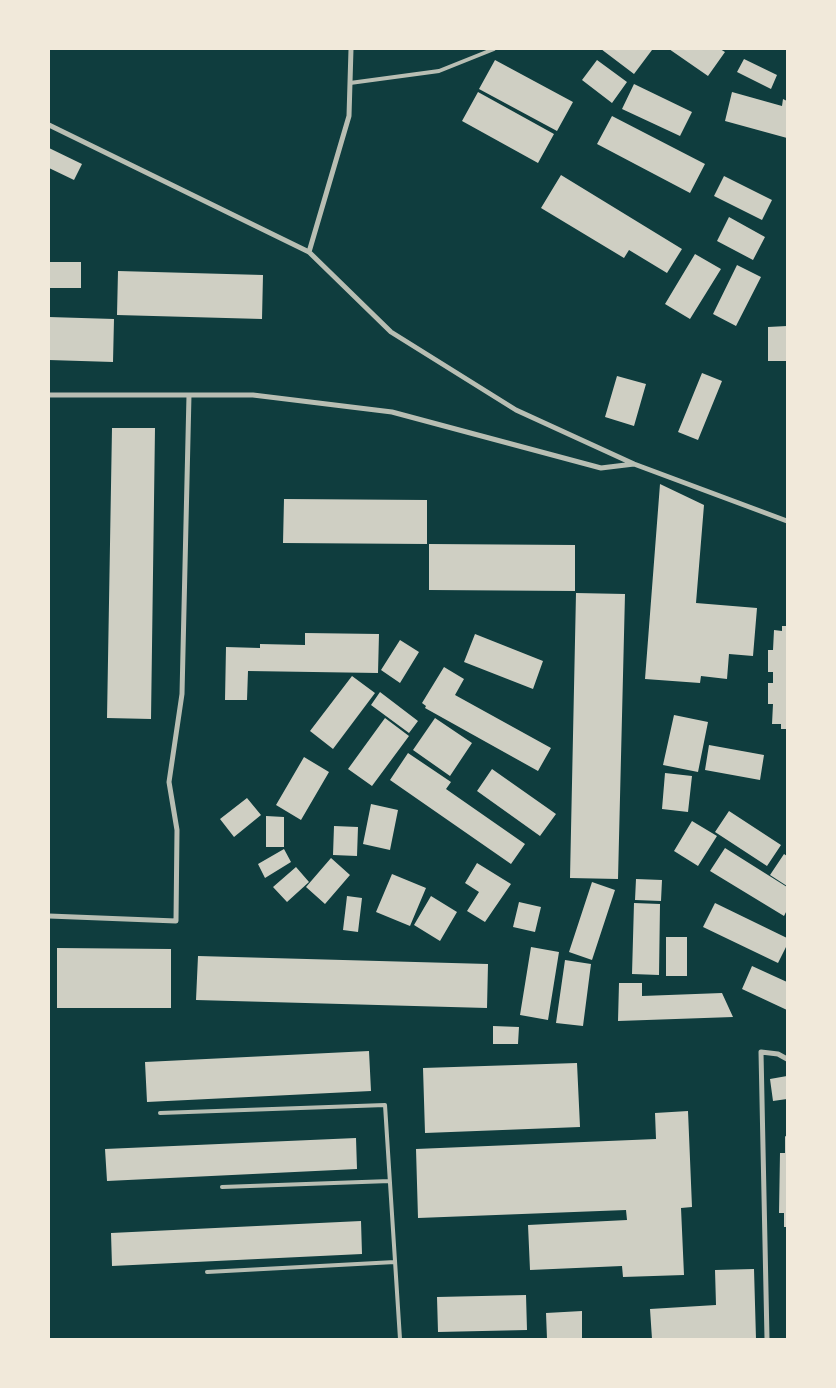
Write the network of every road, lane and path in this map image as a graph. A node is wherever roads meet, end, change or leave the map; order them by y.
1 (351, 49) edge
2 (494, 49) edge
3 (350, 83) junction
4 (49, 125) edge
5 (309, 252) junction
6 (49, 395) edge
7 (189, 395) junction
8 (634, 464) junction
9 (787, 521) edge
10 (49, 916) edge
11 (787, 1059) edge
12 (160, 1113) dead end
13 (390, 1181) junction
14 (222, 1187) dead end
15 (395, 1262) junction
16 (207, 1272) dead end
17 (400, 1339) edge
18 (767, 1339) edge

1 - 3 street
2 - 3 lane
3 - 5 street
4 - 5 street
5 - 8 street
6 - 7 street
7 - 8 street
7 - 10 street
8 - 9 street
11 - 18 street
12 - 13 lane
13 - 14 lane
13 - 15 lane
15 - 16 lane
15 - 17 lane

